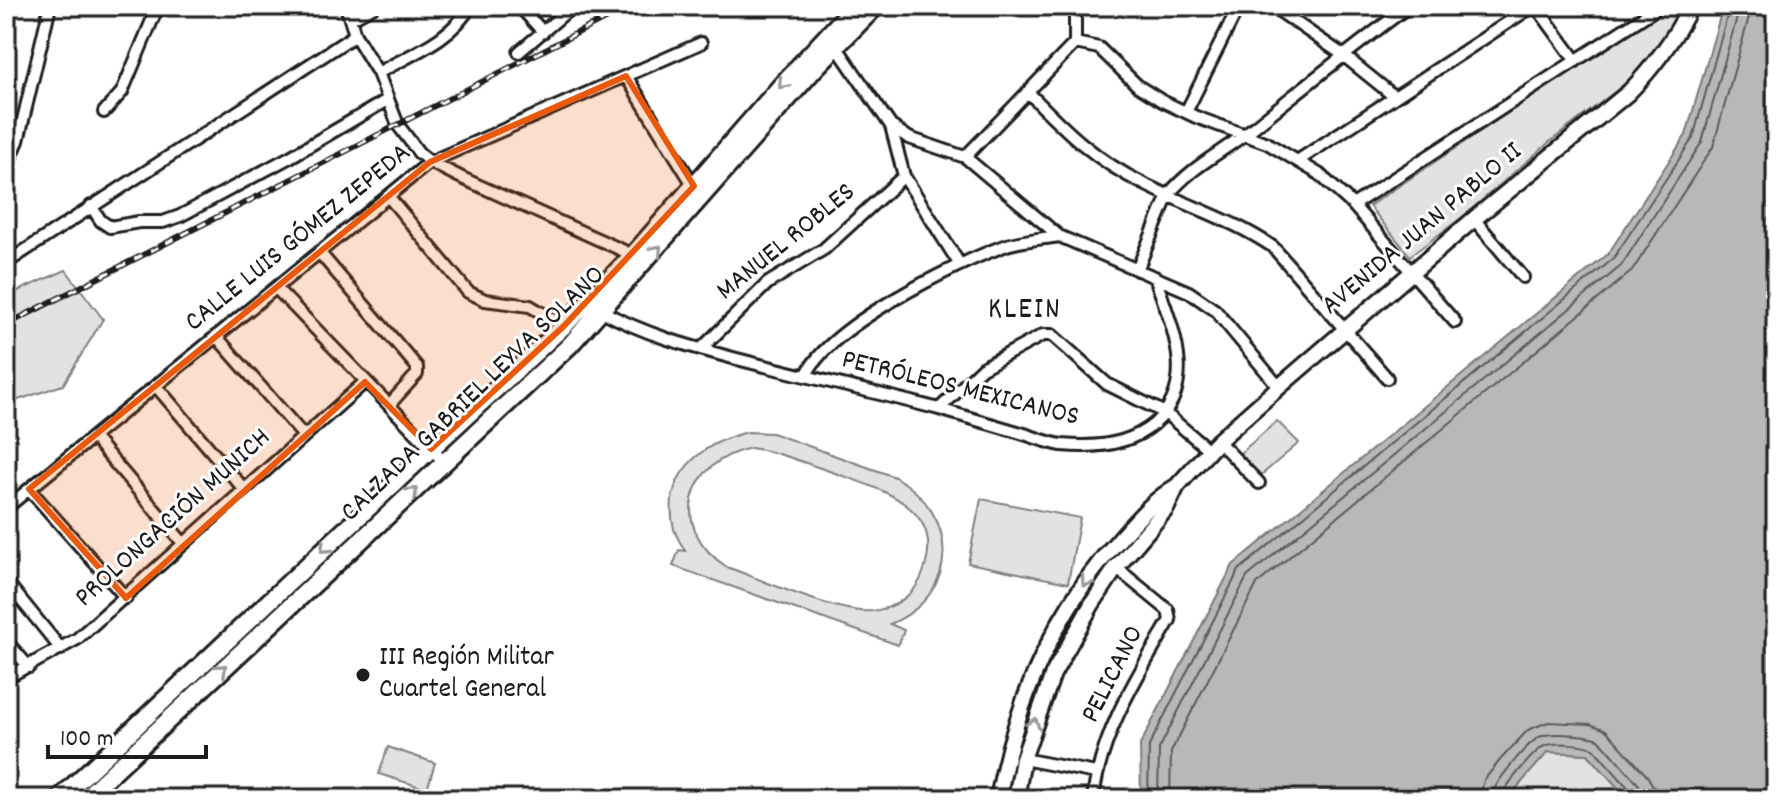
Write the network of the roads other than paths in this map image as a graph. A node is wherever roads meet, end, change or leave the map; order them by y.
1 (50, 6) edge
2 (158, 6) edge
3 (346, 6) edge
4 (374, 6) edge
5 (470, 6) edge
6 (515, 6) edge
7 (573, 6) edge
8 (855, 6) edge
9 (876, 6) edge
10 (1075, 6) edge
11 (1239, 6) edge
12 (1272, 6) edge
13 (1409, 6) edge
14 (1535, 6) edge
15 (1660, 6) edge
16 (1691, 6) edge
17 (350, 19) junction
18 (543, 32) junction
19 (355, 35) junction
20 (701, 43) dead end
21 (1075, 43) junction
22 (836, 46) junction
23 (519, 52) dead end
24 (1343, 55) junction
25 (1576, 61) junction
26 (378, 73) junction
27 (626, 76) junction
28 (1028, 92) junction
29 (1395, 97) junction
30 (387, 100) junction
31 (104, 112) dead end
32 (1186, 112) junction
33 (891, 126) junction
34 (1245, 134) junction
35 (965, 157) junction
36 (1299, 160) junction
37 (430, 162) junction
38 (6, 168) edge
39 (904, 176) junction
40 (694, 186) junction
41 (1168, 195) junction
42 (388, 196) junction
43 (1353, 205) junction
44 (91, 206) junction
45 (1474, 219) junction
46 (1059, 236) junction
47 (319, 252) junction
48 (633, 255) junction
49 (6, 263) edge
50 (960, 265) junction
51 (1137, 270) junction
52 (1411, 273) junction
53 (1155, 277) junction
54 (1523, 277) dead end
55 (276, 288) junction
56 (602, 311) junction
57 (1455, 322) dead end
58 (564, 326) junction
59 (1346, 329) junction
60 (216, 336) junction
61 (701, 349) junction
62 (806, 376) junction
63 (1387, 378) dead end
64 (365, 382) junction
65 (156, 386) junction
66 (1279, 387) junction
67 (389, 405) junction
68 (939, 409) junction
69 (1165, 413) junction
70 (303, 435) junction
71 (93, 437) junction
72 (1213, 445) junction
73 (431, 449) junction
74 (445, 463) junction
75 (1259, 483) dead end
76 (1177, 486) junction
77 (243, 488) junction
78 (29, 489) junction
79 (6, 508) edge
80 (183, 543) junction
81 (1104, 556) junction
82 (1116, 568) junction
83 (9, 585) dead end
84 (126, 598) junction
85 (6, 641) edge
86 (61, 649) junction
87 (29, 667) junction
88 (6, 678) edge
89 (183, 694) junction
90 (1023, 759) junction
91 (1096, 773) junction
92 (59, 799) edge
93 (84, 799) edge
94 (998, 799) edge
95 (1016, 799) edge
96 (1093, 799) edge

1 - 38 street
2 - 31 street
3 - 17 street
4 - 17 street
5 - 26 street
6 - 18 street
7 - 18 street
8 -> 40 main road, CALZADA GABRIEL LEYVA SOLANO
9 - 22 main road, CALZADA GABRIEL LEYVA SOLANO
10 - 21 street
11 - 32 street
12 - 24 street
13 - 24 street
14 - 25 street
14 - 29 street
15 - 25 street
16 - 45 main road, AVENIDA JUAN PABLO II
17 - 19 street
18 - 23 street
19 - 26 street
19 - 44 street
20 - 27 street, CALLE LUIS GÓMEZ ZEPEDA
21 - 28 street
21 - 32 street
22 - 33 street
56 -> 22 main road, CALZADA GABRIEL LEYVA SOLANO
24 - 29 street
24 - 34 street
25 - 43 street
26 - 30 street
27 - 37 street, CALLE LUIS GÓMEZ ZEPEDA
27 - 40 street
28 - 35 street
28 - 41 street
29 - 36 street
30 - 37 street
30 - 44 street
32 - 34 street
33 - 35 street
33 - 39 street
34 - 36 street
34 - 41 street
35 - 46 street
36 - 43 street
37 - 42 street, CALLE LUIS GÓMEZ ZEPEDA
37 - 48 street
39 - 50 street
39 - 61 street, MANUEL ROBLES
40 - 48 main road, CALZADA GABRIEL LEYVA SOLANO
41 - 51 street
41 - 59 street
42 - 47 street, CALLE LUIS GÓMEZ ZEPEDA
42 - 58 street
43 - 52 street
44 - 49 street
45 - 52 main road, AVENIDA JUAN PABLO II
45 - 54 street
46 - 50 street
46 - 51 street
47 - 55 street, CALLE LUIS GÓMEZ ZEPEDA
47 - 67 street
48 - 58 main road, CALZADA GABRIEL LEYVA SOLANO
50 - 62 street
51 - 53 street
52 - 57 street
52 - 59 main road, AVENIDA JUAN PABLO II
53 - 66 street
53 - 69 street
55 - 60 street, CALLE LUIS GÓMEZ ZEPEDA
55 - 64 street
56 - 61 street, PETRÓLEOS MEXICANOS
56 - 74 main road, CALZADA GABRIEL LEYVA SOLANO
58 - 73 main road, CALZADA GABRIEL LEYVA SOLANO
59 - 63 street
59 - 66 main road, AVENIDA JUAN PABLO II
60 - 65 street, CALLE LUIS GÓMEZ ZEPEDA
60 - 70 street
61 - 62 street, PETRÓLEOS MEXICANOS
62 - 68 street, PETRÓLEOS MEXICANOS
64 - 67 street
64 - 70 street, PROLONGACIÓN MUNICH
65 - 71 street, CALLE LUIS GÓMEZ ZEPEDA
65 - 77 street
66 - 72 main road, AVENIDA JUAN PABLO II
67 - 73 street
68 - 69 street, PETRÓLEOS MEXICANOS
68 - 69 street
69 - 72 street
70 - 77 street, PROLONGACIÓN MUNICH
71 - 78 street, CALLE LUIS GÓMEZ ZEPEDA
71 - 80 street
72 - 75 street
72 - 76 main road, AVENIDA JUAN PABLO II
73 - 74 street
73 -> 89 main road, CALZADA GABRIEL LEYVA SOLANO
89 -> 74 main road, CALZADA GABRIEL LEYVA SOLANO
76 - 81 main road, AVENIDA JUAN PABLO II
76 - 82 main road, AVENIDA JUAN PABLO II
77 - 80 street, PROLONGACIÓN MUNICH
78 - 79 street, CALLE LUIS GÓMEZ ZEPEDA
78 - 84 street
80 - 84 street, PROLONGACIÓN MUNICH
81 - 82 street, PELICANO
81 -> 94 main road, AVENIDA JUAN PABLO II
90 -> 82 main road, AVENIDA JUAN PABLO II
82 - 91 street, PELICANO
83 - 86 street
84 - 86 street, PROLONGACIÓN MUNICH
85 - 87 street
86 - 87 street, PROLONGACIÓN MUNICH
87 - 88 street, PROLONGACIÓN MUNICH
89 - 92 main road, CALZADA GABRIEL LEYVA SOLANO
89 - 93 main road, CALZADA GABRIEL LEYVA SOLANO
90 - 91 street
90 - 95 main road, AVENIDA JUAN PABLO II
91 - 96 street, PELICANO

